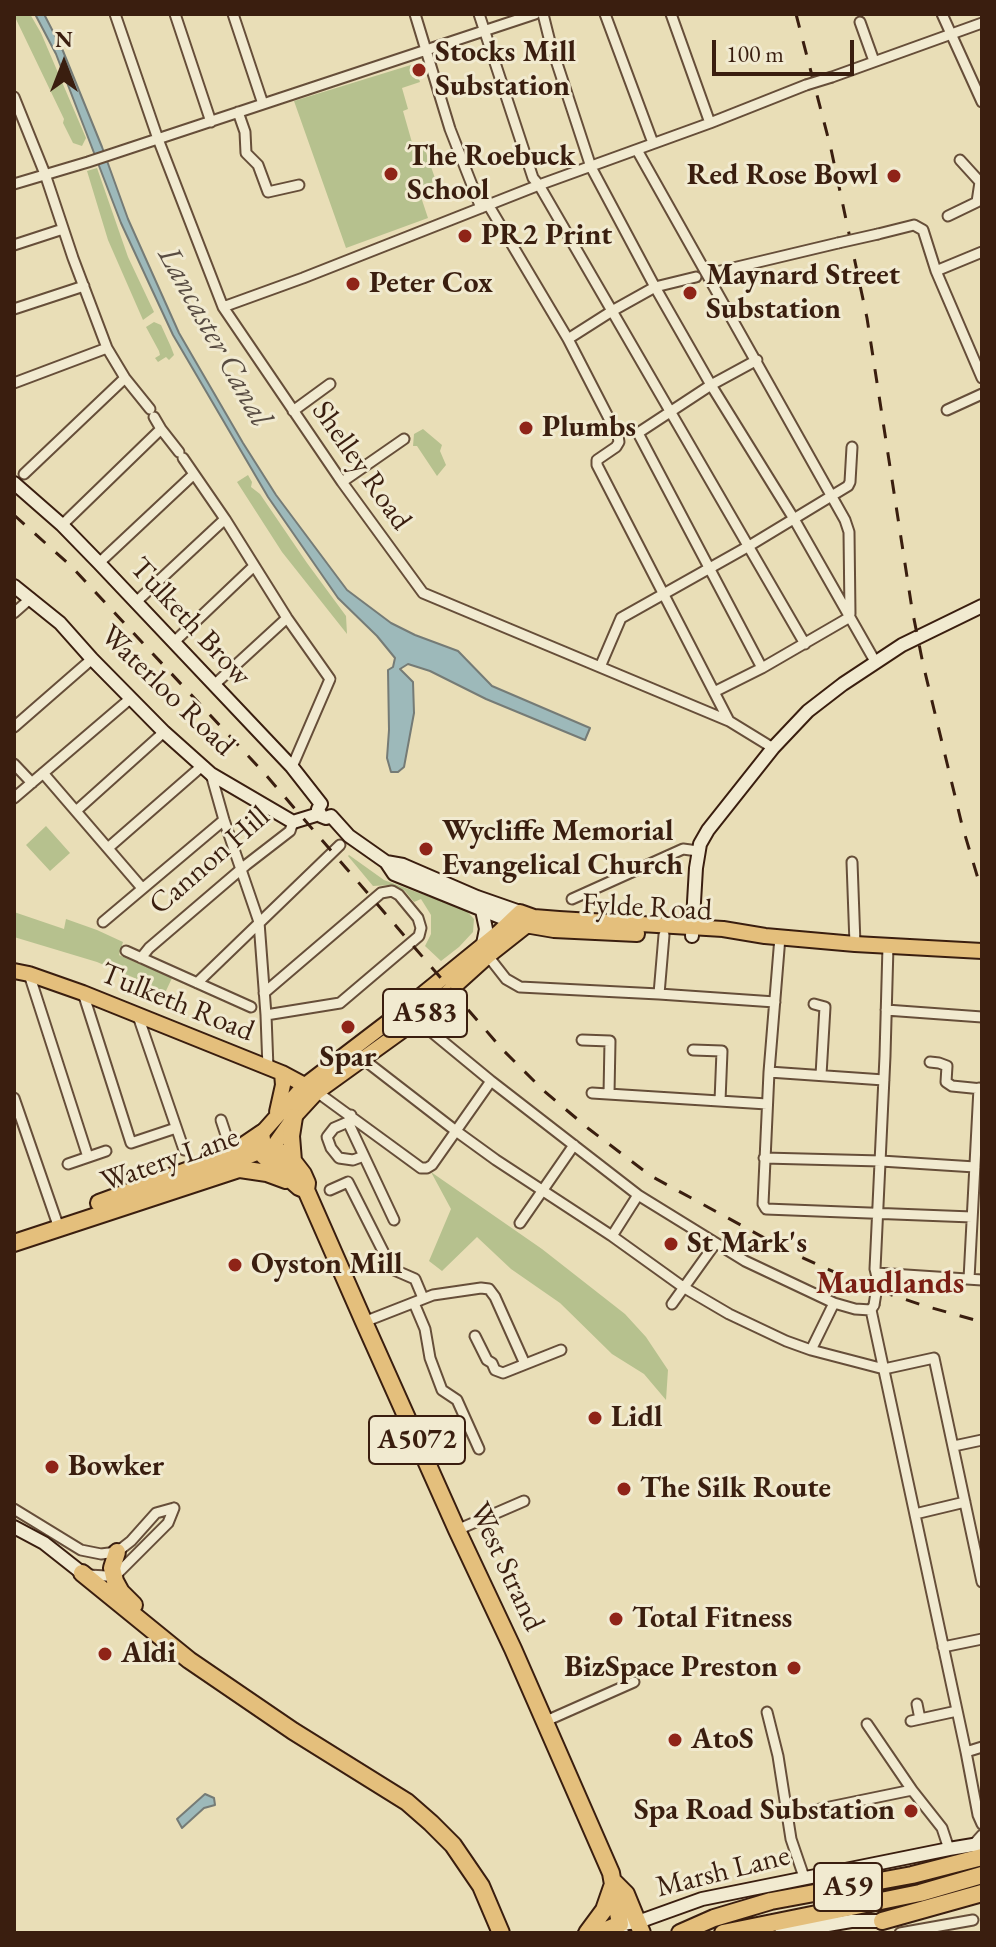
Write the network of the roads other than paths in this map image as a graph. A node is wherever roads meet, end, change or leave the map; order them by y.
1 (115, 14) edge
2 (175, 14) edge
3 (233, 14) edge
4 (415, 14) edge
5 (479, 14) edge
6 (535, 14) edge
7 (543, 14) edge
8 (605, 14) edge
9 (671, 14) edge
10 (942, 14) edge
11 (860, 22) dead end
12 (982, 23) edge
13 (485, 30) junction
14 (951, 35) junction
15 (425, 50) junction
16 (874, 61) junction
17 (981, 96) edge
18 (14, 97) edge
19 (263, 104) junction
20 (238, 112) junction
21 (18, 117) edge
22 (211, 122) junction
23 (710, 123) junction
24 (158, 139) junction
25 (653, 143) junction
26 (637, 150) junction
27 (960, 160) dead end
28 (591, 167) junction
29 (45, 174) junction
30 (981, 182) edge
31 (14, 184) edge
32 (299, 185) dead end
33 (539, 185) junction
34 (485, 207) junction
35 (948, 216) dead end
36 (63, 229) junction
37 (14, 245) edge
38 (982, 252) edge
39 (936, 271) junction
40 (708, 274) junction
41 (696, 277) dead end
42 (84, 286) junction
43 (655, 287) junction
44 (223, 307) junction
45 (14, 309) edge
46 (612, 311) junction
47 (568, 339) junction
48 (107, 348) junction
49 (757, 360) junction
50 (125, 378) junction
51 (982, 378) edge
52 (14, 383) edge
53 (330, 384) dead end
54 (711, 385) junction
55 (982, 394) edge
56 (947, 410) dead end
57 (293, 411) junction
58 (671, 413) junction
59 (161, 429) junction
60 (404, 439) dead end
61 (852, 447) dead end
62 (194, 474) junction
63 (19, 478) edge
64 (342, 482) junction
65 (833, 497) junction
66 (225, 519) junction
67 (794, 519) junction
68 (62, 525) junction
69 (749, 546) junction
70 (99, 563) junction
71 (254, 566) junction
72 (710, 567) junction
73 (14, 586) edge
74 (664, 594) junction
75 (31, 598) junction
76 (136, 602) junction
77 (982, 606) edge
78 (14, 613) edge
79 (850, 617) junction
80 (287, 618) junction
81 (174, 642) junction
82 (805, 644) junction
83 (92, 659) junction
84 (876, 663) junction
85 (600, 667) junction
86 (762, 668) junction
87 (214, 685) junction
88 (714, 692) junction
89 (131, 698) junction
90 (729, 721) junction
91 (14, 727) edge
92 (164, 732) junction
93 (773, 748) junction
94 (14, 764) edge
95 (292, 767) junction
96 (206, 770) junction
97 (43, 773) junction
98 (32, 783) junction
99 (14, 798) edge
100 (76, 811) junction
101 (324, 812) junction
102 (224, 820) junction
103 (293, 822) junction
104 (340, 845) dead end
105 (108, 848) junction
106 (698, 851) junction
107 (386, 862) junction
108 (852, 862) dead end
109 (241, 870) junction
110 (142, 888) junction
111 (572, 899) dead end
112 (482, 910) junction
113 (522, 919) junction
114 (103, 922) dead end
115 (259, 922) junction
116 (692, 932) junction
117 (664, 935) junction
118 (772, 937) junction
119 (855, 944) junction
120 (888, 946) junction
121 (486, 950) junction
122 (126, 951) dead end
123 (982, 951) edge
124 (141, 958) junction
125 (21, 973) edge
126 (197, 983) junction
127 (83, 993) junction
128 (264, 993) junction
129 (659, 994) junction
130 (775, 1002) junction
131 (814, 1004) dead end
132 (251, 1007) dead end
133 (886, 1010) junction
134 (266, 1015) junction
135 (138, 1016) junction
136 (982, 1017) edge
137 (417, 1020) junction
138 (582, 1040) dead end
139 (693, 1050) dead end
140 (363, 1059) junction
141 (930, 1062) dead end
142 (275, 1071) junction
143 (769, 1072) junction
144 (322, 1073) junction
145 (821, 1075) junction
146 (884, 1080) junction
147 (491, 1081) junction
148 (980, 1088) edge
149 (311, 1089) junction
150 (592, 1093) dead end
151 (609, 1094) junction
152 (14, 1098) edge
153 (720, 1101) junction
154 (767, 1104) junction
155 (294, 1117) junction
156 (275, 1118) junction
157 (350, 1119) junction
158 (221, 1120) dead end
159 (176, 1128) junction
160 (456, 1131) junction
161 (574, 1145) junction
162 (265, 1146) junction
163 (106, 1151) dead end
164 (232, 1153) junction
165 (364, 1156) junction
166 (88, 1157) junction
167 (764, 1158) junction
168 (293, 1161) junction
169 (881, 1161) junction
170 (211, 1162) junction
171 (68, 1164) dead end
172 (190, 1165) junction
173 (975, 1167) junction
174 (240, 1169) junction
175 (292, 1180) junction
176 (306, 1190) junction
177 (330, 1190) dead end
178 (543, 1190) junction
179 (638, 1195) junction
180 (879, 1213) junction
181 (972, 1217) junction
182 (394, 1220) dead end
183 (57, 1223) junction
184 (520, 1223) dead end
185 (14, 1231) edge
186 (612, 1236) junction
187 (14, 1243) edge
188 (715, 1244) junction
189 (877, 1277) junction
190 (969, 1279) junction
191 (982, 1280) edge
192 (683, 1287) junction
193 (419, 1300) junction
194 (834, 1303) junction
195 (672, 1304) dead end
196 (873, 1307) junction
197 (364, 1322) junction
198 (475, 1336) dead end
199 (561, 1350) dead end
200 (811, 1350) junction
201 (525, 1364) junction
202 (884, 1369) junction
203 (982, 1440) edge
204 (954, 1446) junction
205 (479, 1449) dead end
206 (524, 1501) dead end
207 (965, 1502) junction
208 (14, 1509) edge
209 (915, 1514) junction
210 (14, 1527) edge
211 (457, 1530) junction
212 (978, 1542) edge
213 (117, 1552) junction
214 (82, 1573) junction
215 (113, 1575) junction
216 (982, 1582) edge
217 (982, 1639) edge
218 (943, 1647) junction
219 (189, 1660) junction
220 (634, 1682) dead end
221 (917, 1704) dead end
222 (957, 1711) junction
223 (767, 1712) dead end
224 (546, 1721) junction
225 (867, 1724) dead end
226 (982, 1747) edge
227 (966, 1752) junction
228 (912, 1790) junction
229 (815, 1810) dead end
230 (982, 1824) edge
231 (980, 1846) edge
232 (949, 1849) junction
233 (982, 1875) edge
234 (804, 1877) junction
235 (613, 1881) junction
236 (982, 1893) edge
237 (973, 1920) dead end
238 (883, 1927) edge
239 (631, 1929) edge
240 (501, 1933) edge
241 (587, 1933) edge
242 (599, 1933) edge
243 (680, 1933) edge
244 (723, 1933) edge
245 (781, 1933) edge
246 (900, 1933) edge

1 - 24 street, Shelley Road
2 - 22 street
3 - 19 street
4 - 15 street
5 - 13 street
6 - 13 street
7 - 28 street
8 - 25 street
9 - 23 street
10 - 14 street
11 - 16 street
12 - 14 street
13 - 15 street
13 - 33 street
14 - 16 street
14 - 17 street
15 - 19 street
15 - 34 street
16 - 23 street, bridge
18 - 21 street
19 - 20 street
20 - 22 street
20 - 32 street
21 - 29 street
22 - 24 street
23 - 25 street
24 - 29 street
24 - 44 street, Shelley Road
25 - 26 street
26 - 28 street
26 - 40 street
27 - 30 street
28 - 33 street
28 - 43 street
29 - 31 street
29 - 36 street
30 - 35 street
33 - 34 street
33 - 46 street
34 - 44 street
34 - 47 street
36 - 37 street
36 - 42 street
38 - 39 street
39 - 40 street, bridge
39 - 51 street
40 - 49 street
41 - 43 street
42 - 45 street
42 - 48 street
43 - 46 street
43 - 54 street
44 - 57 street, Shelley Road
46 - 47 street
46 - 58 street
47 - 74 street
48 - 50 street
48 - 52 street
49 - 54 street
49 - 65 street
50 - 59 street
50 - 63 street
53 - 57 street
54 - 58 street
54 - 67 street
55 - 56 street
57 - 64 street, Shelley Road
58 - 69 street
58 - 72 street
59 - 62 street
59 - 68 street
60 - 64 street
61 - 65 street
62 - 66 street
62 - 70 street
63 - 68 street, Tulketh Brow
64 - 85 street, Shelley Road
65 - 67 street
65 - 79 street
66 - 71 street
66 - 76 street
67 - 69 street
67 - 79 street
68 - 70 street, Tulketh Brow
69 - 72 street
69 - 82 street
70 - 76 street, Tulketh Brow
71 - 80 street
71 - 81 street
72 - 74 street
72 - 86 street
73 - 75 street, Waterloo Road
74 - 85 street
74 - 88 street
75 - 78 street
75 - 83 street, Waterloo Road
76 - 81 street, Tulketh Brow
77 - 84 street
79 - 82 street
79 - 84 street
80 - 87 street
80 - 95 street
81 - 87 street, Tulketh Brow
82 - 86 street
83 - 89 street, Waterloo Road
83 - 91 street
84 - 93 street
85 - 90 street, Shelley Road
86 - 88 street
87 - 95 street, Tulketh Brow
88 - 90 street
89 - 92 street, Waterloo Road
89 - 97 street
90 - 93 street, Shelley Road
92 - 96 street, Waterloo Road
92 - 100 street
93 - 106 street
94 - 98 street
95 - 101 street, Tulketh Brow
96 - 102 street
96 - 103 street, Waterloo Road
96 - 105 street
97 - 98 street
97 - 100 street
98 - 99 street
100 - 105 street
101 - 103 street, Cannon Hill
101 - 107 street, Tulketh Brow
102 - 109 street
102 - 110 street
103 - 109 street, Cannon Hill
104 - 115 street
105 - 110 street
106 - 111 street
106 - 116 street
107 - 112 street, Tulketh Brow
107 - 113 street, Tulketh Brow
108 - 119 street
109 - 115 street
109 - 124 street, Cannon Hill
110 - 114 street
112 - 113 street, Tulketh Brow
112 - 121 street
113 - 116 main road, Fylde Road
113 - 117 main road, Fylde Road
113 - 121 main road, A583
115 - 126 street
115 - 128 street
116 - 117 main road, Fylde Road
116 - 118 main road, Fylde Road
117 - 129 street
118 - 119 main road, Fylde Road
118 - 130 street
119 - 120 main road, Fylde Road
120 - 123 main road, Fylde Road
120 - 133 street
121 - 129 street
121 - 137 main road, A583
121 - 144 main road, A583
122 - 124 street
124 - 126 street
125 - 127 main road, Tulketh Road
125 - 166 street
126 - 132 street
127 - 135 main road, Tulketh Road
127 - 159 street
128 - 134 street
128 - 134 street
129 - 130 street
130 - 143 street
131 - 145 street
133 - 136 street
133 - 146 street
134 - 142 street
135 - 142 main road, Tulketh Road
135 - 159 street
137 - 140 main road, A583
137 - 147 street
138 - 151 street
139 - 153 street
140 - 149 main road, A583
140 - 160 street
141 - 148 street
142 - 144 main road
142 - 149 main road, Tulketh Road
142 - 156 main road
143 - 145 street
143 - 154 street
144 - 149 main road, A583
145 - 146 street
146 - 169 street
147 - 160 street
147 - 161 street
148 - 173 street
149 - 155 main road, Watery Lane / A583
149 - 156 main road, Watery Lane / A583
149 - 157 street
150 - 151 street
151 - 153 street
152 - 183 street
153 - 154 street
154 - 167 street
155 - 162 main road, Watery Lane / A583
155 - 168 highway, A5072
156 - 162 main road, Watery Lane / A583
157 - 160 street
157 - 165 street
157 - 165 street
158 - 164 street
159 - 172 street
160 - 178 street
161 - 178 street
161 - 179 street
162 - 164 highway, Watery Lane / A583
162 - 168 highway
162 - 170 highway
162 - 174 highway, Watery Lane / A583
162 - 175 highway
163 - 166 street
164 - 170 highway, Watery Lane / A583
165 - 182 street
166 - 171 street
167 - 169 street
167 - 180 street
168 - 176 highway, West Strand / A5072
169 - 173 street
169 - 180 street
170 - 172 highway, Watery Lane / A583
172 - 174 highway, Watery Lane / A583
172 - 183 highway, Watery Lane / A583
173 - 181 street
174 - 175 highway
175 - 176 highway
176 - 197 highway, West Strand / A5072
177 - 193 street
178 - 184 street
178 - 186 street
179 - 186 street
179 - 188 street
180 - 181 street
180 - 189 street
181 - 190 street
183 - 185 highway, Watery Lane / A583
183 - 187 highway, Watery Lane / A583
186 - 192 street
188 - 192 street
188 - 194 street
189 - 190 street
189 - 196 street, bridge
190 - 191 street
192 - 195 street
192 - 200 street
193 - 197 street
193 - 201 street
193 - 205 street
194 - 196 street
194 - 200 street
196 - 202 street
197 - 211 highway, West Strand / A5072
198 - 201 street
199 - 201 street
200 - 202 street
202 - 204 street
202 - 209 street
203 - 204 street
204 - 207 street
206 - 211 street
207 - 209 street
207 - 212 street
208 - 213 street
209 - 218 street
210 - 214 street
211 - 224 highway, West Strand / A5072
212 - 216 street
213 - 215 highway
213 - 215 street
214 - 215 street
214 - 219 highway
215 - 219 highway
217 - 218 street
218 - 222 street
219 - 240 highway
220 - 224 street
221 - 222 street
222 - 227 street
223 - 234 street
224 - 235 highway, West Strand / A5072
225 - 228 street
226 - 227 street
227 - 230 street
228 - 229 street
228 - 232 street
231 - 232 street, Marsh Lane
231 - 243 highway, A59
232 - 234 street, Marsh Lane
233 - 244 highway, A59
234 - 239 street, Marsh Lane
235 - 239 highway, West Strand / A5072
235 - 241 highway
236 - 238 highway
237 - 246 street
238 - 245 street
239 - 242 highway

